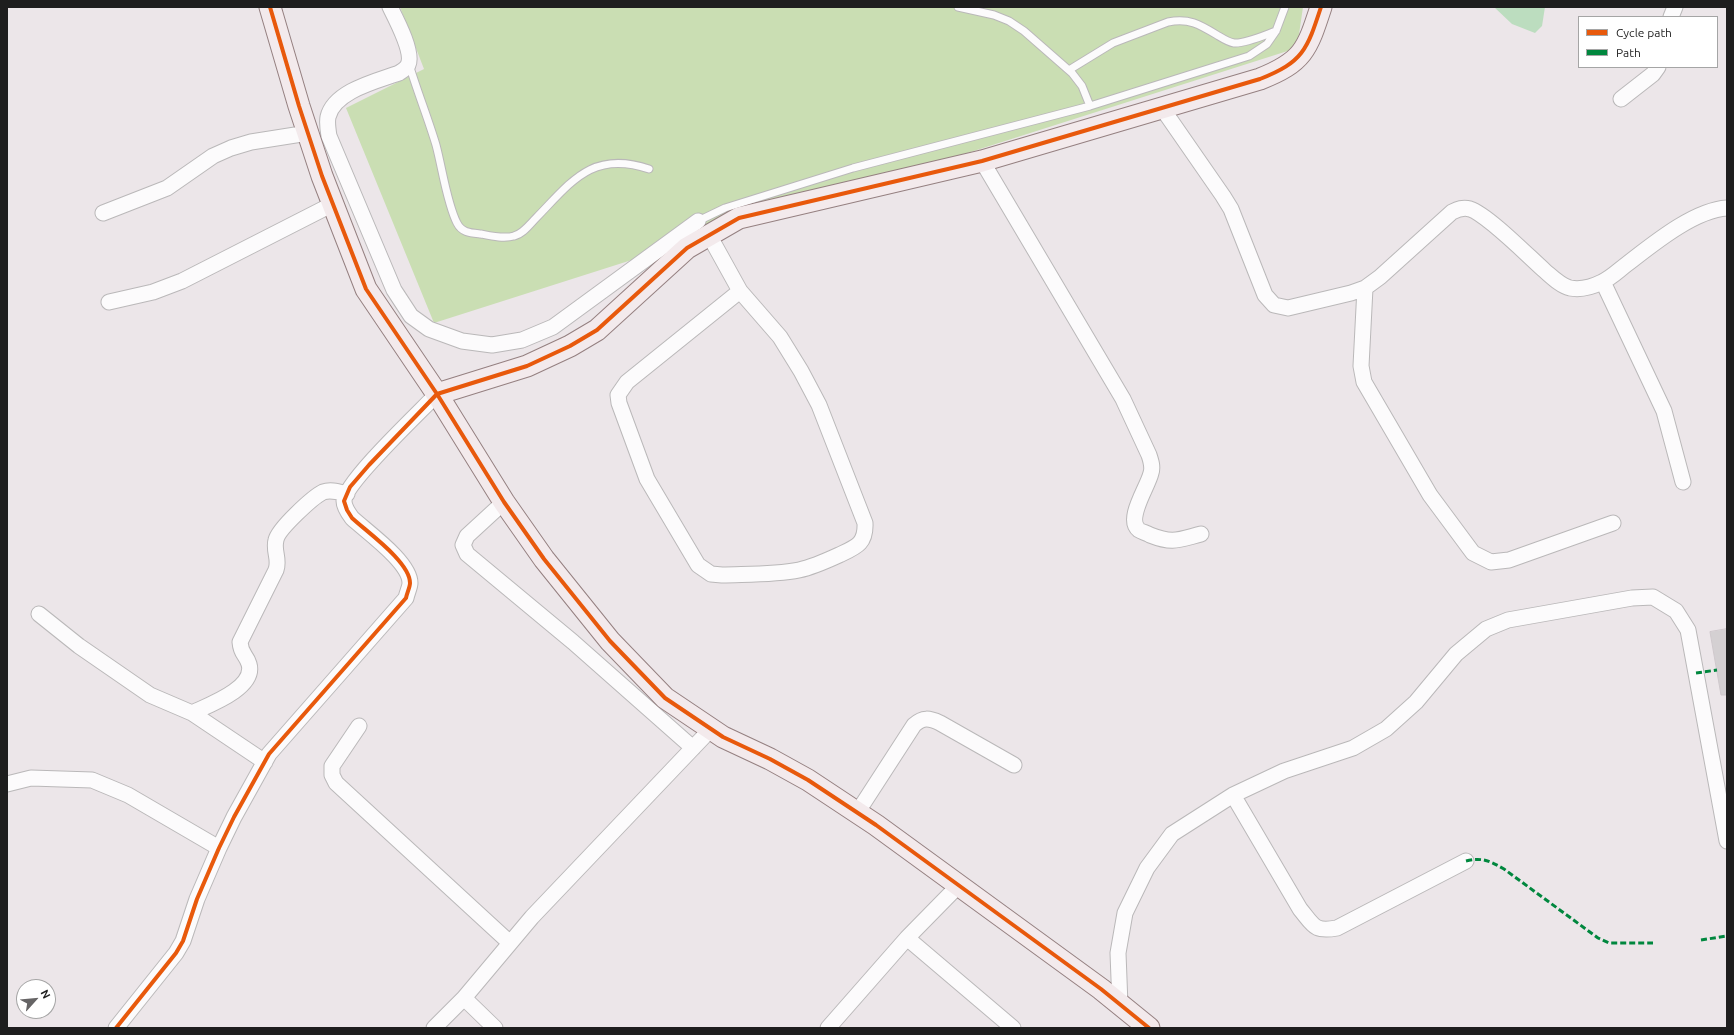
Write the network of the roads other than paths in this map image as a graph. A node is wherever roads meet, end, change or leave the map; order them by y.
1 (270, 7) edge
2 (390, 7) edge
3 (958, 7) edge
4 (1285, 7) edge
5 (1321, 7) edge
6 (1676, 7) edge
7 (1672, 16) edge
8 (1276, 31) junction
9 (409, 64) junction
10 (1657, 68) edge
11 (1069, 70) junction
12 (1621, 99) dead end
13 (1090, 106) junction
14 (1162, 108) junction
15 (308, 133) junction
16 (982, 161) junction
17 (649, 170) dead end
18 (333, 204) junction
19 (1727, 208) edge
20 (103, 213) dead end
21 (704, 228) junction
22 (1603, 282) junction
23 (1365, 288) junction
24 (740, 291) junction
25 (109, 302) dead end
26 (437, 394) junction
27 (1683, 482) dead end
28 (347, 494) junction
29 (504, 502) junction
30 (1613, 523) dead end
31 (1201, 534) dead end
32 (39, 614) dead end
33 (192, 712) junction
34 (359, 726) dead end
35 (711, 729) junction
36 (693, 748) junction
37 (264, 762) junction
38 (1014, 765) dead end
39 (7, 784) edge
40 (1233, 795) junction
41 (857, 813) junction
42 (1727, 841) edge
43 (219, 848) junction
44 (1466, 861) dead end
45 (960, 885) junction
46 (907, 938) junction
47 (510, 943) junction
48 (464, 998) junction
49 (1120, 1005) junction
50 (116, 1028) edge
51 (434, 1028) edge
52 (494, 1028) edge
53 (828, 1028) edge
54 (1013, 1028) edge
55 (1149, 1028) edge

1 - 15 street
2 - 9 street
3 - 11 lane
4 - 8 lane
5 - 14 street
6 - 7 street
8 - 11 lane
8 - 13 lane
9 - 17 lane
9 - 21 street
10 - 12 street
11 - 13 lane
13 - 21 lane
14 - 16 street
14 - 23 street
15 - 18 street
15 - 20 street
16 - 21 street
16 - 31 street
18 - 25 street
18 - 26 street
19 - 22 street
21 - 24 street
21 - 26 street
22 - 23 street
22 - 27 street
23 - 30 street
24 - 24 street
26 - 28 street
26 - 29 street
28 - 33 street
28 - 37 street
29 - 35 street
29 - 36 street
32 - 33 street
33 - 37 street
34 - 47 street
35 - 36 street
35 - 41 street
36 - 47 street
37 - 43 street
38 - 41 street
39 - 43 street
40 - 42 street
40 - 44 street
40 - 49 street
41 - 45 street
43 - 50 street
45 - 46 street
45 - 49 street
46 - 53 street
46 - 54 street
47 - 48 street
48 - 51 street
48 - 52 street
49 - 55 street

